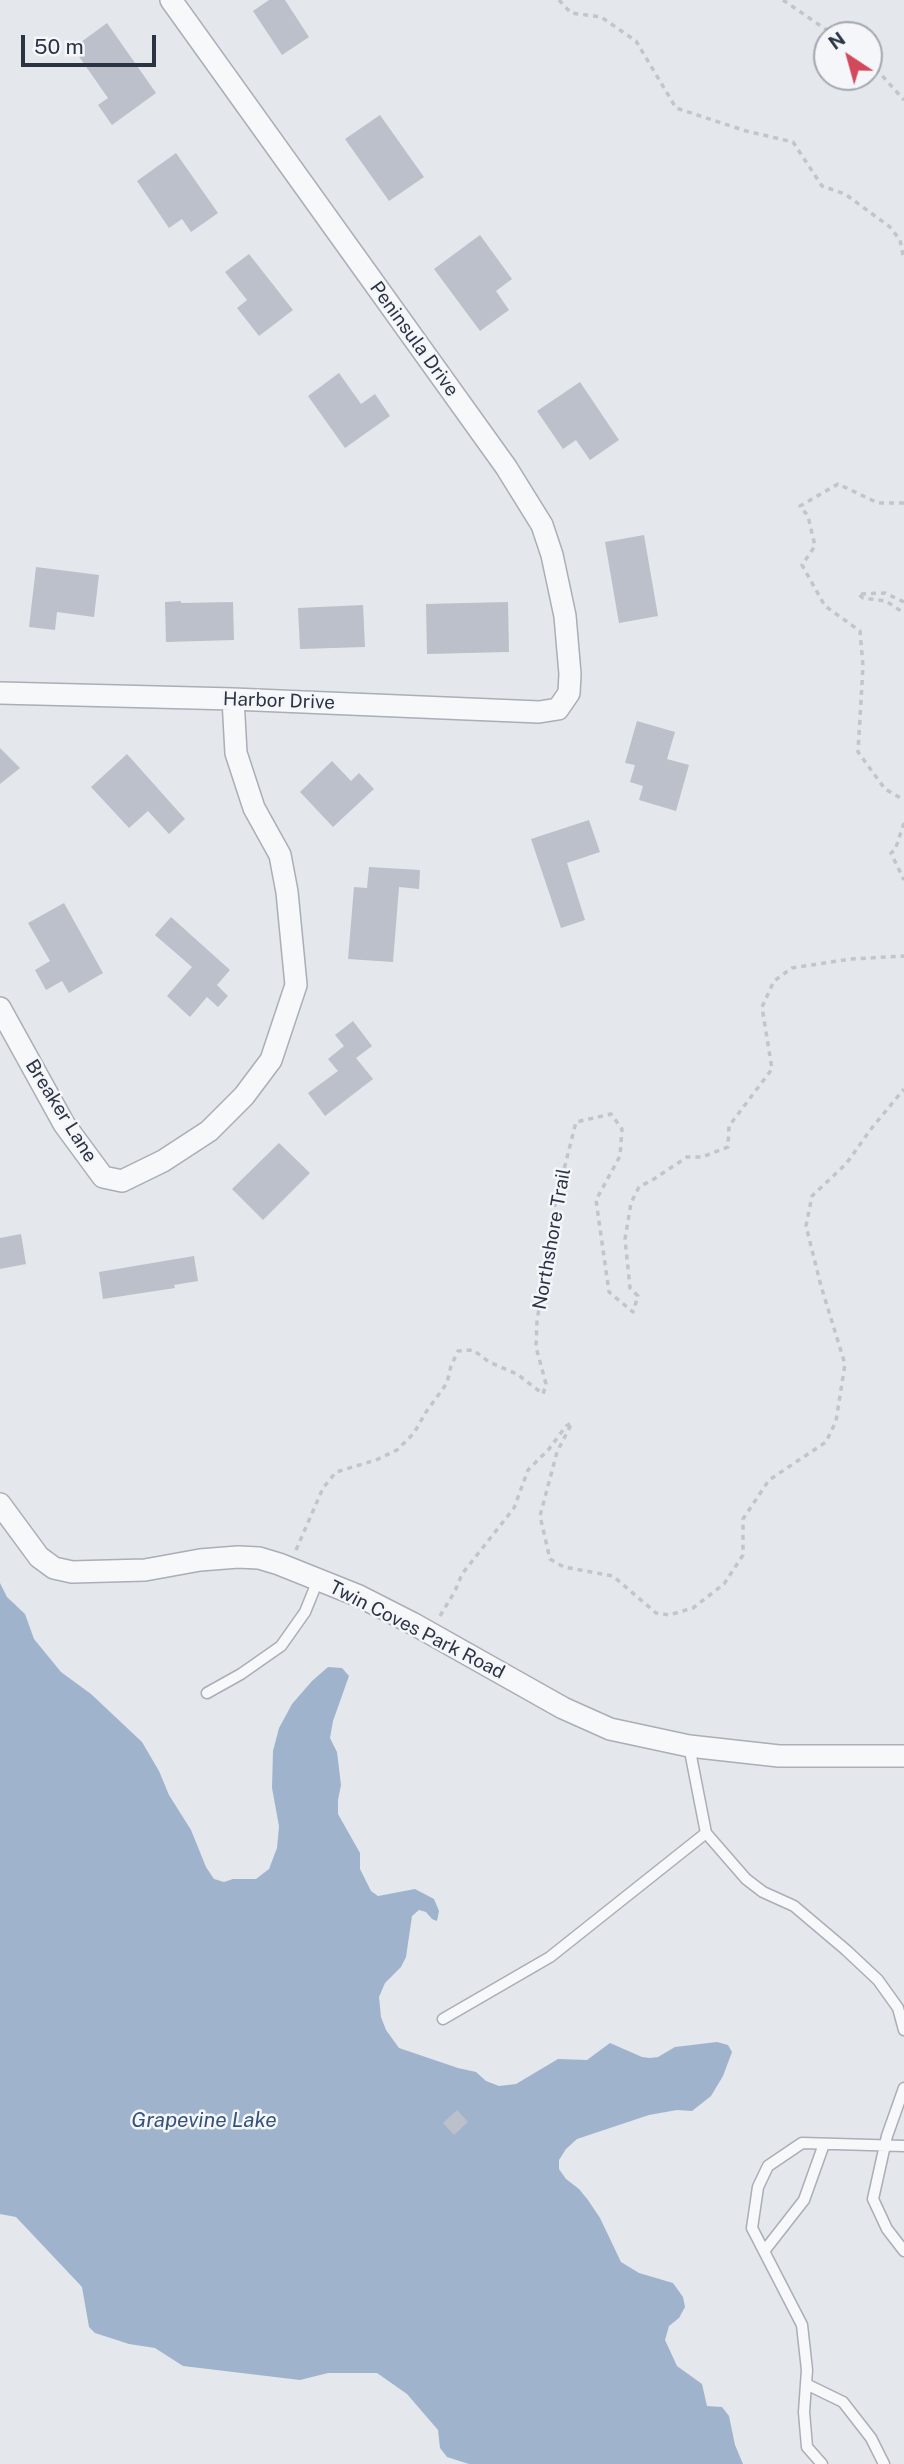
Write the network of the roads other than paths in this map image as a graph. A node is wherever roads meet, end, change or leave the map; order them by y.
1 (171, 0) edge
2 (0, 694) edge
3 (233, 699) junction
4 (558, 709) joint
5 (0, 1008) edge
6 (0, 1504) edge
7 (318, 1580) junction
8 (207, 1692) dead end
9 (689, 1746) junction
10 (904, 1756) edge
11 (706, 1833) junction
12 (443, 2019) dead end
13 (904, 2029) edge
14 (904, 2088) edge
15 (886, 2141) junction
16 (824, 2144) junction
17 (904, 2146) edge
18 (765, 2250) junction
19 (904, 2251) edge
20 (806, 2384) junction
21 (822, 2464) edge
22 (884, 2464) edge

1 - 4 street, Peninsula Drive
2 - 3 street, Harbor Drive
3 - 4 street, Harbor Drive
3 - 5 street, Breaker Lane
6 - 7 street, Twin Coves Park Road
7 - 8 lane
7 - 9 street, Twin Coves Park Road
9 - 10 street, Twin Coves Park Road
9 - 11 lane
11 - 12 lane
11 - 13 lane
14 - 15 lane
15 - 16 lane
15 - 17 lane
15 - 19 lane
16 - 18 lane
16 - 18 lane
18 - 20 lane
20 - 21 lane
20 - 22 lane

